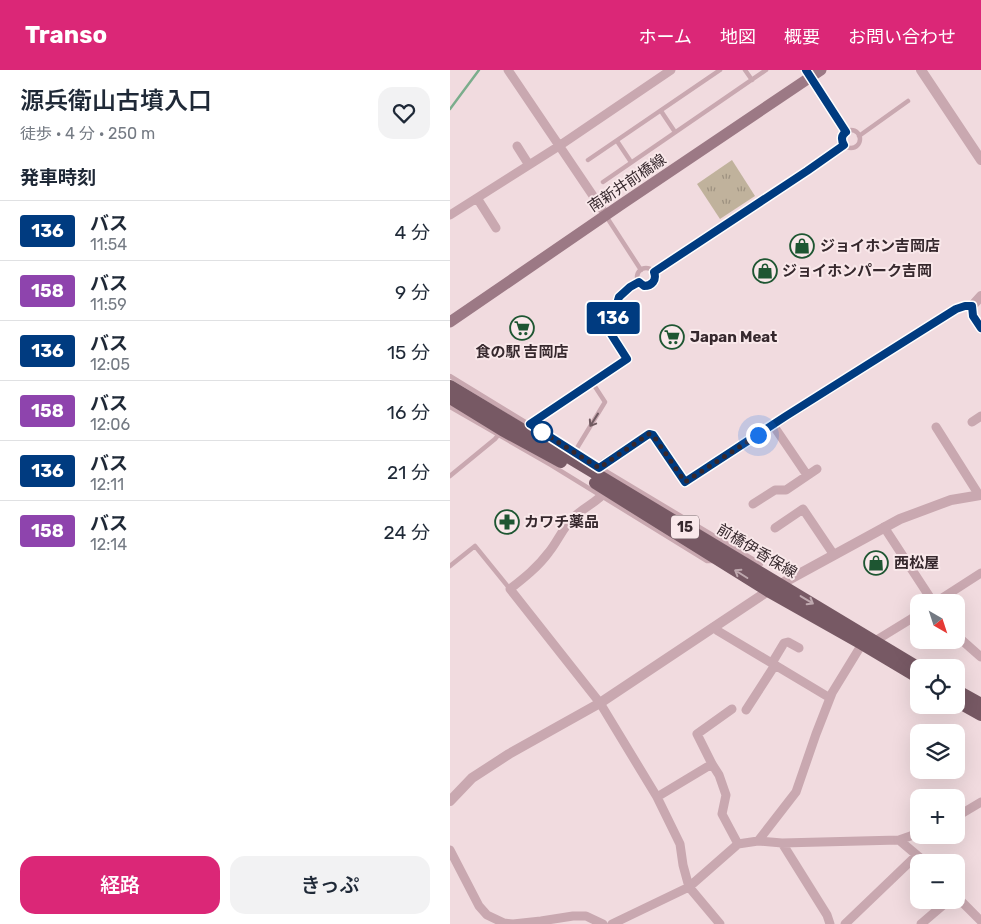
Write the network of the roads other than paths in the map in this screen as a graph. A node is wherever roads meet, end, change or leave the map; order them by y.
1 (508, 70) edge
2 (671, 70) edge
3 (720, 70) edge
4 (745, 70) edge
5 (766, 70) edge
6 (820, 70) edge
7 (921, 70) edge
8 (808, 74) edge
9 (752, 80) junction
10 (908, 101) dead end
11 (661, 111) junction
12 (675, 132) junction
13 (846, 132) junction
14 (859, 136) junction
15 (617, 141) junction
16 (844, 145) junction
17 (517, 146) dead end
18 (560, 146) junction
19 (588, 160) dead end
20 (981, 160) edge
21 (632, 162) junction
22 (529, 165) junction
23 (603, 182) dead end
24 (477, 198) junction
25 (450, 215) edge
26 (606, 215) junction
27 (496, 228) dead end
28 (641, 270) junction
29 (654, 272) junction
30 (639, 282) junction
31 (981, 296) edge
32 (972, 306) junction
33 (450, 322) edge
34 (981, 328) edge
35 (592, 382) junction
36 (451, 385) edge
37 (450, 407) edge
38 (470, 414) junction
39 (981, 416) edge
40 (972, 422) dead end
41 (773, 425) junction
42 (527, 427) junction
43 (936, 427) dead end
44 (500, 432) junction
45 (573, 455) junction
46 (597, 470) junction
47 (817, 470) dead end
48 (807, 475) junction
49 (450, 476) edge
50 (605, 494) junction
51 (980, 495) edge
52 (633, 501) junction
53 (753, 504) dead end
54 (884, 527) junction
55 (775, 528) dead end
56 (721, 544) junction
57 (834, 555) junction
58 (761, 564) dead end
59 (450, 566) edge
60 (981, 573) edge
61 (781, 584) junction
62 (510, 590) junction
63 (768, 591) junction
64 (930, 594) edge
65 (948, 594) edge
66 (910, 620) edge
67 (714, 627) junction
68 (875, 641) junction
69 (965, 643) edge
70 (862, 644) junction
71 (799, 648) dead end
72 (980, 656) edge
73 (910, 662) edge
74 (774, 664) junction
75 (910, 673) edge
76 (965, 695) edge
77 (830, 698) junction
78 (600, 703) junction
79 (981, 704) edge
80 (965, 706) edge
81 (732, 708) dead end
82 (746, 710) dead end
83 (981, 716) edge
84 (712, 764) junction
85 (657, 797) junction
86 (450, 801) edge
87 (981, 802) edge
88 (965, 812) edge
89 (910, 836) edge
90 (900, 840) junction
91 (758, 841) junction
92 (782, 843) junction
93 (738, 844) junction
94 (450, 850) edge
95 (917, 854) edge
96 (910, 863) edge
97 (689, 887) junction
98 (965, 905) edge
99 (938, 909) edge
100 (981, 921) edge
101 (603, 924) edge
102 (612, 924) edge
103 (720, 924) edge
104 (830, 924) edge
105 (845, 924) edge
106 (921, 924) edge

1 - 18 street
2 - 18 street
3 - 11 lane
4 - 9 lane
5 - 9 lane
6 - 8 main road, 南新井前橋線
7 - 20 street
8 - 13 lane
8 - 26 main road, 南新井前橋線
9 - 12 lane
10 - 14 lane
11 - 12 lane
11 - 15 lane
12 - 21 lane
13 - 14 lane
13 - 16 lane
14 - 16 lane
15 - 19 lane
15 - 21 lane
16 - 29 lane
17 - 22 street
18 - 22 street
18 - 26 street
21 - 23 lane
22 - 24 street
24 - 25 street
24 - 27 street
26 - 28 lane
26 - 33 main road, 南新井前橋線
28 - 29 lane
28 - 30 lane
29 - 30 lane
30 - 35 lane
31 - 32 street
32 - 34 street
32 - 41 street
35 - 42 lane
35 -> 45 lane
36 - 38 main road, 前橋伊香保線 / 15
36 - 42 main road, 前橋伊香保線 / 15
37 - 38 lane
38 - 44 main road, 前橋伊香保線 / 15
39 - 40 street
41 - 46 street
41 - 48 street
42 - 45 main road, 前橋伊香保線 / 15
43 - 51 street
44 - 49 lane
44 - 50 main road, 前橋伊香保線 / 15
45 - 46 main road, 前橋伊香保線 / 15
46 - 52 main road, 前橋伊香保線 / 15
47 - 48 street
48 - 53 street
50 - 52 main road, 前橋伊香保線 / 15
50 - 62 street
51 - 54 street
52 - 56 main road, 前橋伊香保線 / 15
63 -> 52 main road, 前橋伊香保線 / 15
54 - 57 street
54 - 64 street
55 - 57 street
56 - 58 lane
56 - 61 main road, 前橋伊香保線 / 15
57 - 61 street
59 - 62 lane
60 - 65 street
61 - 63 street
61 -> 68 main road, 前橋伊香保線 / 15
62 - 78 street
63 - 67 street
63 - 70 main road, 前橋伊香保線 / 15
66 - 68 street
67 - 74 street
67 - 78 street
68 - 73 main road, 前橋伊香保線 / 15
69 - 72 street
70 - 75 main road, 前橋伊香保線 / 15
70 - 77 street
71 - 74 street
74 - 77 street
74 - 82 street
76 - 79 main road
77 - 91 street
78 - 85 street
78 - 86 street
80 - 83 main road
81 - 84 street
84 - 85 street
84 - 93 street
85 - 97 street
87 - 88 street
89 - 90 street
90 - 92 street
90 - 95 street
91 - 92 street
91 - 93 street
92 - 104 street
93 - 97 street
94 - 101 street
96 - 105 street
97 - 102 street
97 - 103 street
98 - 100 street
99 - 106 street

